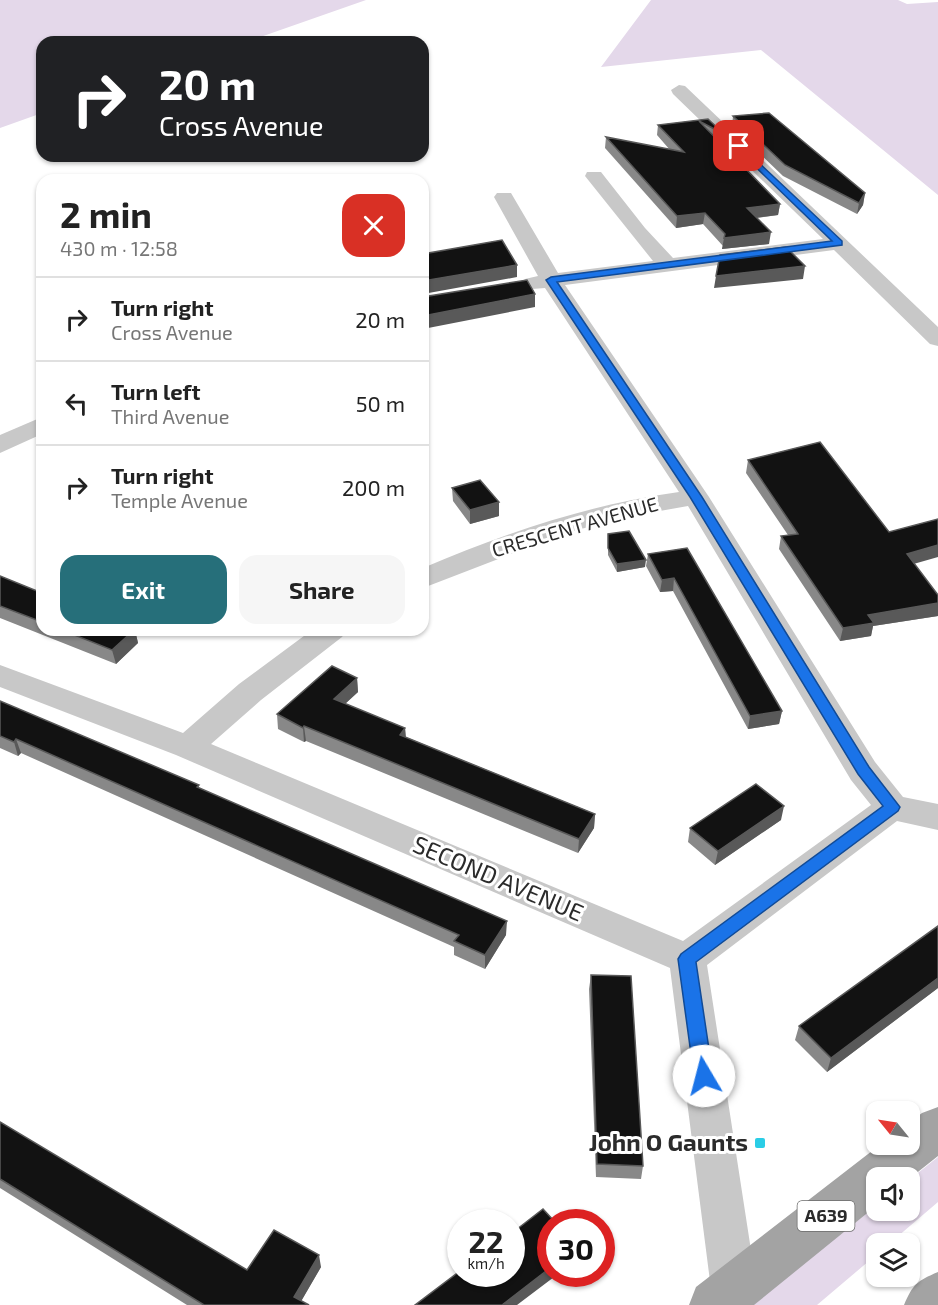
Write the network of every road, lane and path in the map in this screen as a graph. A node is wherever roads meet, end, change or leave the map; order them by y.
1 (679, 90) dead end
2 (594, 176) dead end
3 (504, 198) dead end
4 (839, 243) junction
5 (667, 264) junction
6 (551, 280) junction
7 (511, 286) edge
8 (938, 339) edge
9 (36, 427) edge
10 (0, 445) edge
11 (696, 497) junction
12 (429, 576) edge
13 (324, 636) edge
14 (0, 675) edge
15 (186, 747) junction
16 (892, 807) junction
17 (938, 817) edge
18 (687, 959) junction
19 (938, 1128) edge
20 (724, 1297) edge
21 (938, 1297) edge
22 (929, 1305) edge

1 - 4 street
2 - 5 street
3 - 6 street
4 - 5 street
4 - 8 street
5 - 6 street
6 - 7 street
6 - 11 street
9 - 10 street
11 - 12 street, CRESCENT AVENUE
11 - 16 street
13 - 15 street
14 - 15 street, SECOND AVENUE
15 - 18 street, SECOND AVENUE
16 - 17 street
16 - 18 street
18 - 20 street
19 - 20 main road, A639
21 - 22 main road

